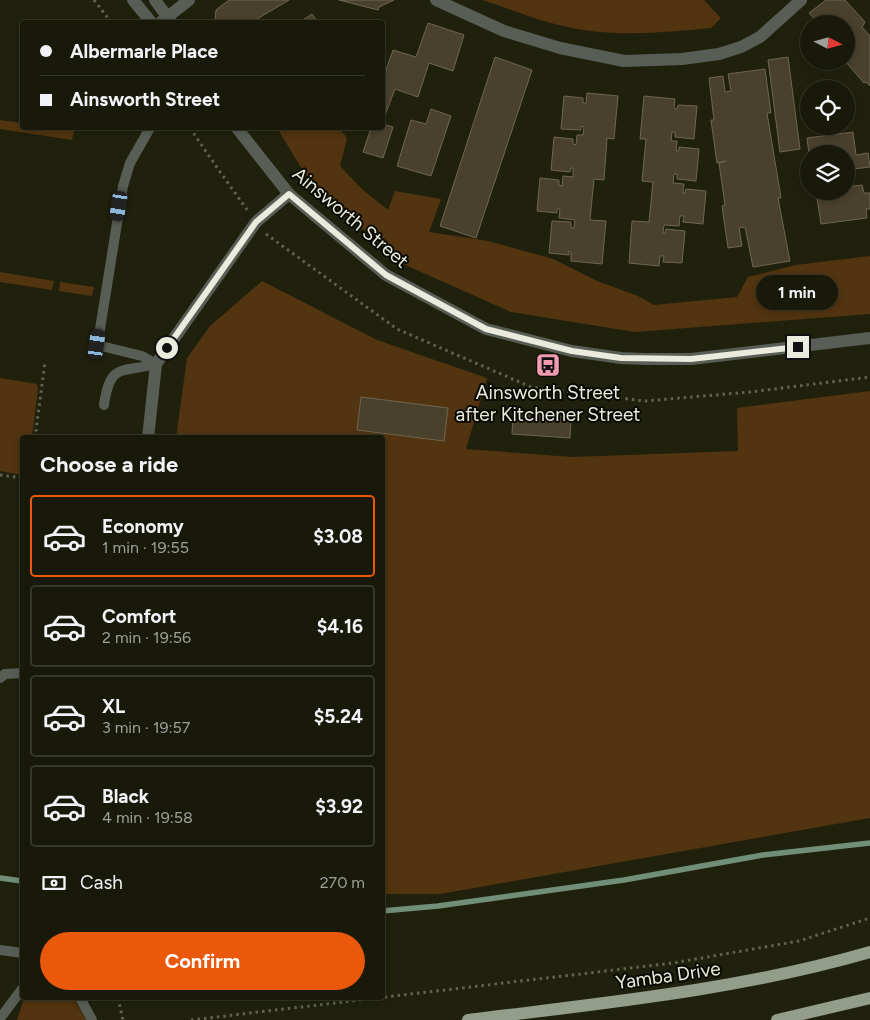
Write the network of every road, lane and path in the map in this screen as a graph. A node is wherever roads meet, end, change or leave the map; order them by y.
1 (94, 0) edge
2 (150, 0) edge
3 (155, 0) edge
4 (188, 0) edge
5 (436, 0) edge
6 (801, 0) edge
7 (136, 4) edge
8 (110, 20) edge
9 (149, 20) edge
10 (166, 20) edge
11 (168, 20) edge
12 (149, 130) edge
13 (191, 130) edge
14 (239, 130) edge
15 (289, 194) junction
16 (256, 222) junction
17 (265, 233) dead end
18 (870, 338) edge
19 (45, 362) dead end
20 (156, 364) junction
21 (104, 405) dead end
22 (35, 435) edge
23 (148, 435) edge
24 (0, 475) edge
25 (20, 478) edge
26 (20, 673) edge
27 (0, 678) edge
28 (870, 918) edge
29 (0, 950) edge
30 (870, 952) edge
31 (20, 953) edge
32 (20, 992) edge
33 (385, 998) edge
34 (870, 998) edge
35 (81, 1000) edge
36 (118, 1000) edge
37 (370, 1000) edge
38 (0, 1005) edge
39 (1, 1018) edge
40 (215, 1019) edge
41 (92, 1020) edge
42 (123, 1020) edge
43 (191, 1020) edge
44 (468, 1020) edge
45 (777, 1020) edge

1 - 8 path
2 - 7 street
3 - 10 street
4 - 11 street
5 - 6 street
7 - 9 street
12 - 20 lane
13 - 16 path
14 - 15 street, Ainsworth Street
15 - 16 street
15 - 18 street, Ainsworth Street
16 - 17 path
16 - 20 street
19 - 22 path
20 - 21 lane
20 - 23 street
24 - 25 path
26 - 27 lane
28 - 33 path
29 - 31 lane
30 - 44 main road, Yamba Drive
32 - 39 lane
34 - 45 main road
35 - 41 lane
36 - 42 path
37 - 40 path
38 - 39 lane
40 - 43 path

